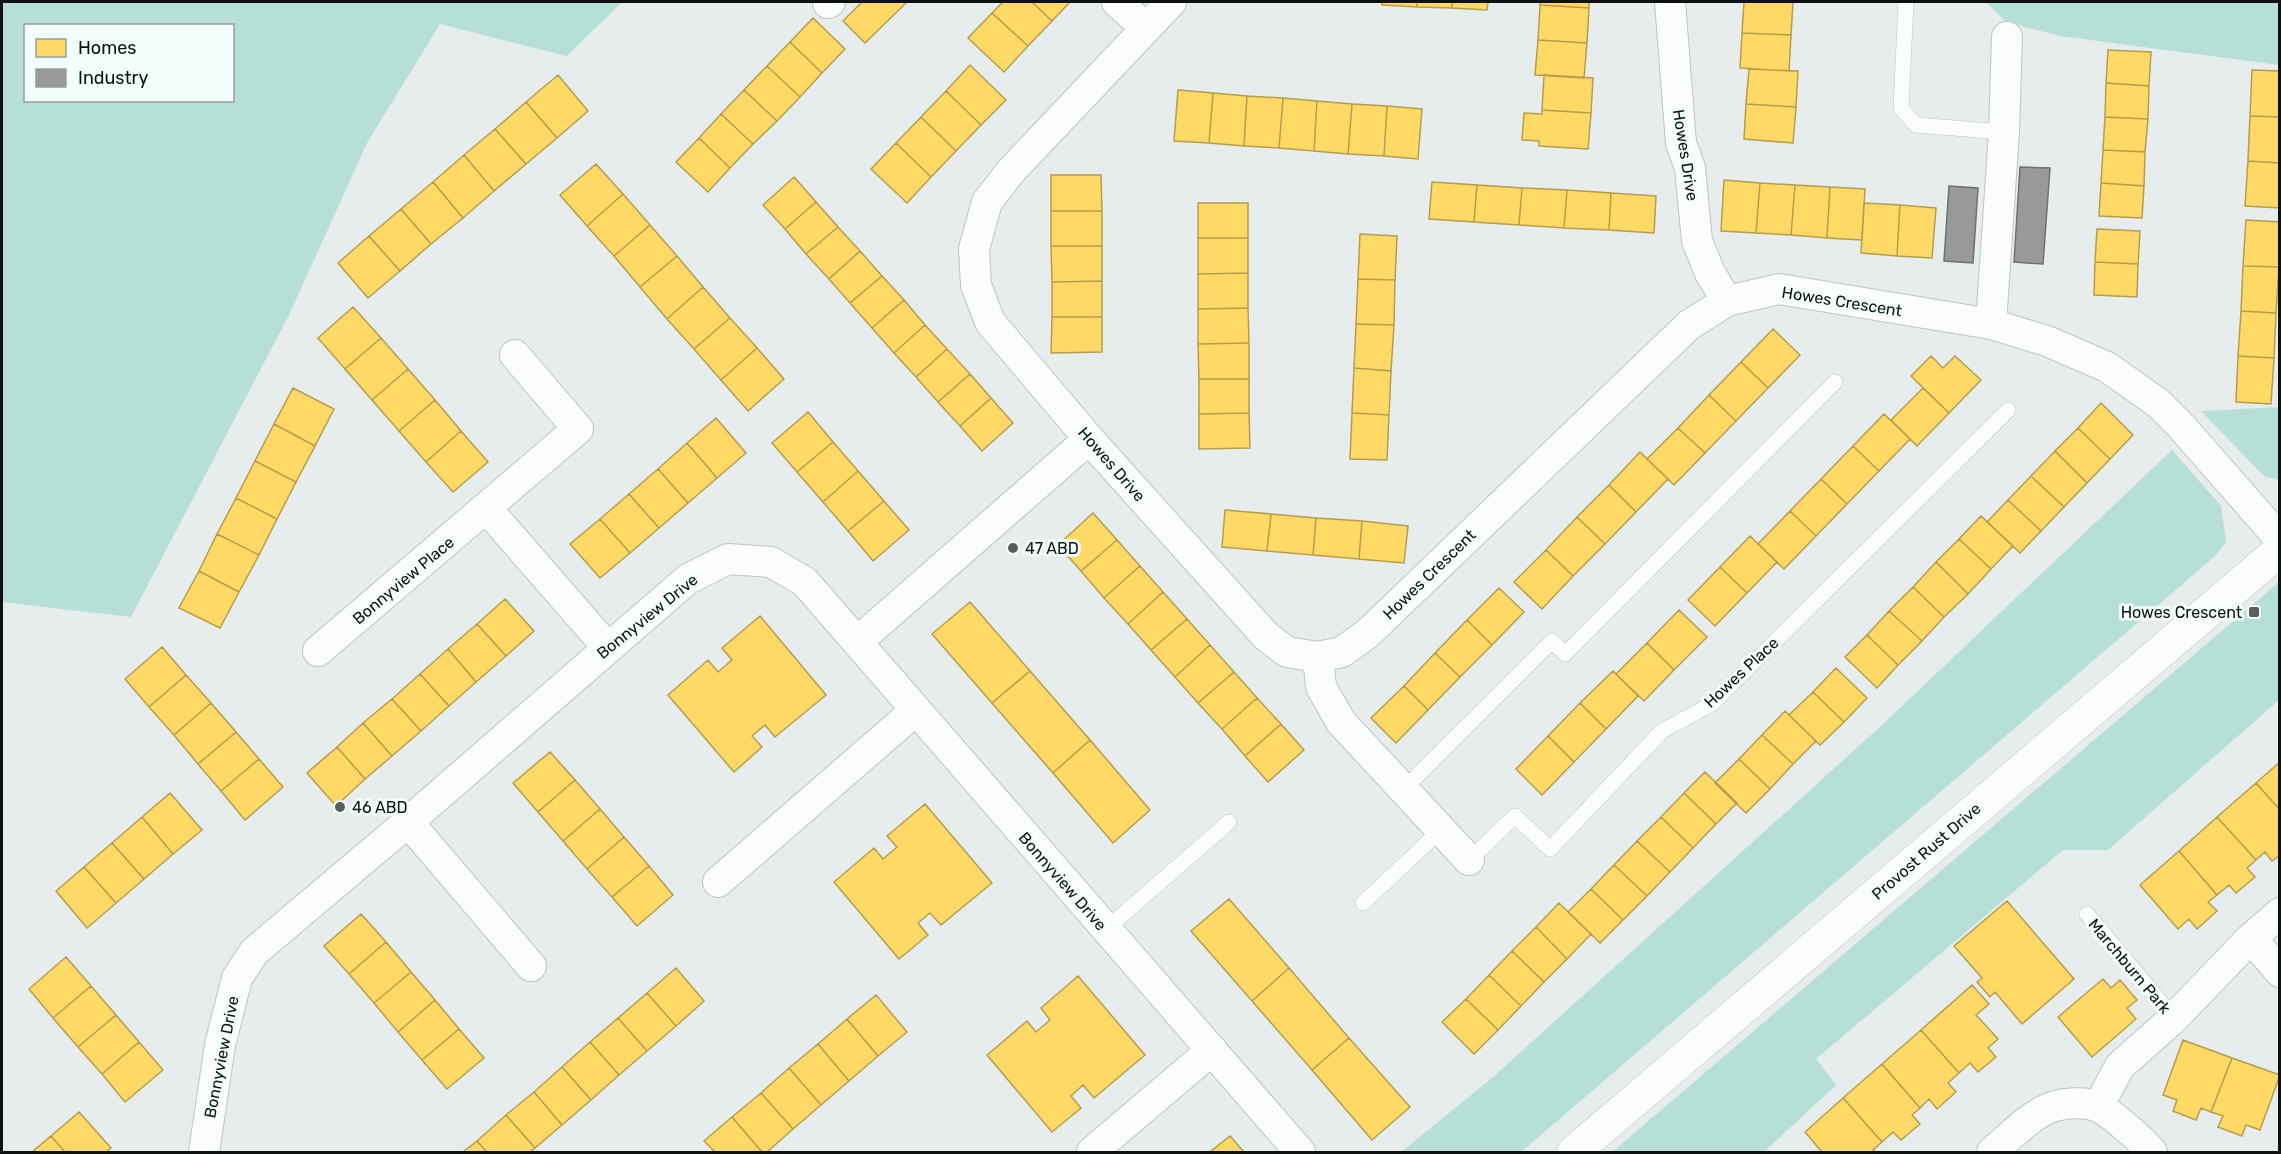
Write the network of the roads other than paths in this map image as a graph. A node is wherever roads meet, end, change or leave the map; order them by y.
1 (1117, 2) edge
2 (1171, 2) edge
3 (1670, 2) edge
4 (1906, 2) edge
5 (1146, 28) junction
6 (2007, 37) dead end
7 (2004, 132) junction
8 (1727, 301) junction
9 (1991, 324) junction
10 (514, 355) dead end
11 (1835, 382) dead end
12 (2008, 410) dead end
13 (1089, 439) junction
14 (487, 509) junction
15 (2280, 539) edge
16 (2280, 550) edge
17 (857, 642) junction
18 (608, 648) junction
19 (318, 651) dead end
20 (1318, 657) junction
21 (915, 711) junction
22 (1403, 790) junction
23 (408, 822) junction
24 (1229, 822) dead end
25 (1441, 830) junction
26 (1469, 860) joint
27 (718, 882) dead end
28 (1363, 903) dead end
29 (2280, 913) edge
30 (2087, 914) dead end
31 (1105, 930) junction
32 (2251, 938) junction
33 (531, 966) dead end
34 (2280, 972) edge
35 (2174, 1018) junction
36 (1212, 1050) junction
37 (2098, 1107) junction
38 (204, 1152) edge
39 (1092, 1152) edge
40 (1300, 1152) edge
41 (1574, 1152) edge
42 (1992, 1152) edge
43 (2152, 1152) edge

1 - 5 street
2 - 5 street, Howes Drive
3 - 8 street, Howes Drive
4 - 7 lane
5 - 13 street, Howes Drive
6 - 7 street
7 - 9 street
8 - 9 street, Howes Crescent
8 - 20 street, Howes Crescent
9 - 15 street, Howes Crescent
10 - 14 street, Bonnyview Place
11 - 22 lane
12 - 26 lane, Howes Place
13 - 17 street
13 - 20 street, Howes Drive
14 - 18 street
14 - 19 street, Bonnyview Place
16 - 41 street, Provost Rust Drive
17 - 18 street, Bonnyview Drive
17 - 21 street, Bonnyview Drive
18 - 23 street, Bonnyview Drive
20 - 22 street
21 - 27 street
21 - 31 street, Bonnyview Drive
22 - 25 street
23 - 33 street
23 - 38 street, Bonnyview Drive
24 - 31 lane
25 - 26 street
25 - 28 lane
29 - 32 street, Marchburn Park
30 - 35 lane, Marchburn Park
31 - 36 street, Bonnyview Drive
32 - 34 street
32 - 35 street, Marchburn Park
35 - 37 street, Marchburn Park
36 - 39 street
36 - 40 street, Bonnyview Drive
37 - 42 street
37 - 43 street

